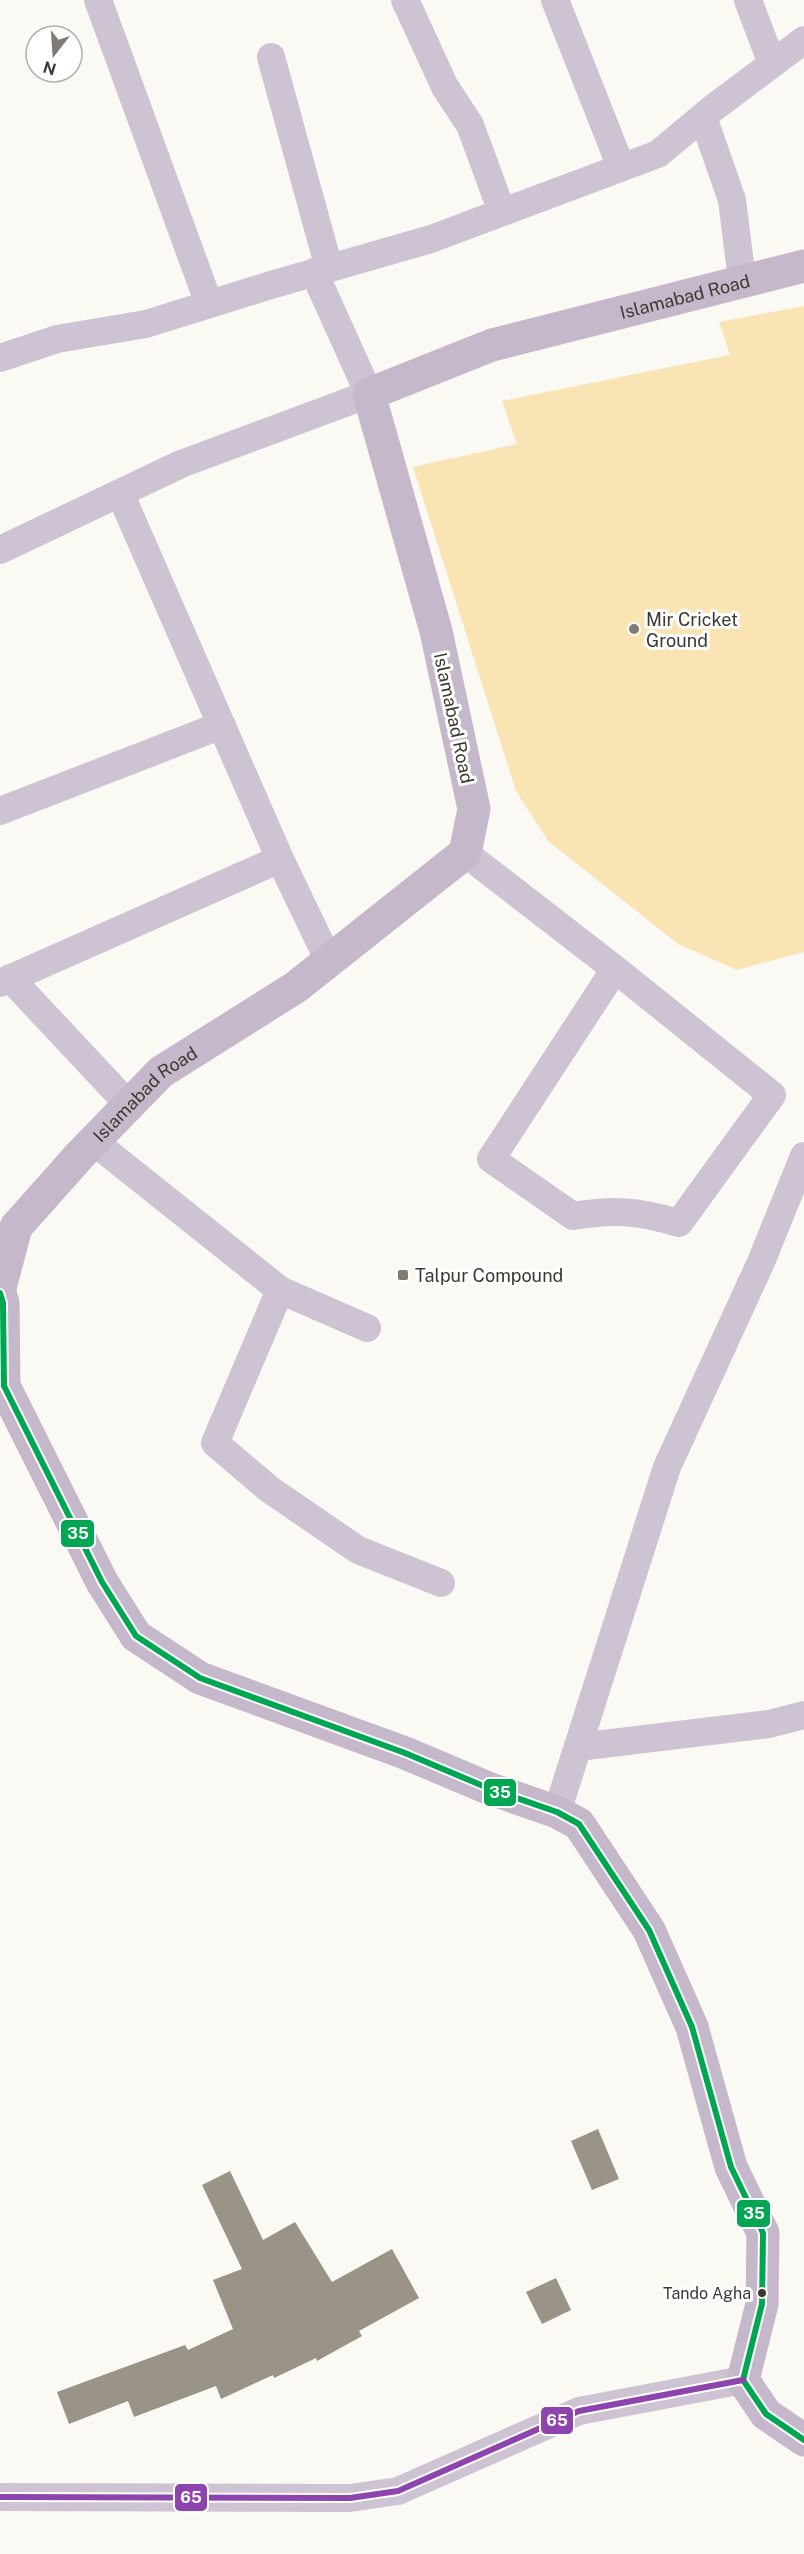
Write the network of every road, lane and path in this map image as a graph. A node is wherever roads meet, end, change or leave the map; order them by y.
1 (98, 0) edge
2 (405, 0) edge
3 (555, 0) edge
4 (748, 0) edge
5 (804, 40) edge
6 (271, 57) dead end
7 (772, 64) junction
8 (703, 117) junction
9 (621, 167) junction
10 (502, 212) junction
11 (804, 266) edge
12 (321, 270) junction
13 (742, 280) junction
14 (209, 304) junction
15 (0, 358) edge
16 (369, 394) junction
17 (120, 493) junction
18 (0, 550) edge
19 (222, 725) junction
20 (0, 811) edge
21 (465, 854) junction
22 (280, 859) junction
23 (329, 961) junction
24 (615, 969) junction
25 (5, 981) edge
26 (129, 1105) junction
27 (93, 1141) junction
28 (804, 1156) edge
29 (2, 1277) edge
30 (280, 1290) junction
31 (367, 1328) dead end
32 (441, 1583) dead end
33 (804, 1715) edge
34 (578, 1747) junction
35 (557, 1812) junction
36 (743, 2380) junction
37 (804, 2440) edge
38 (0, 2497) edge

1 - 14 street
2 - 10 street
3 - 9 street
4 - 7 street
5 - 7 street
6 - 12 street
7 - 8 street
8 - 9 street
8 - 13 street
9 - 10 street
10 - 12 street
11 - 13 street, Islamabad Road
12 - 14 street
12 - 16 street
13 - 16 street, Islamabad Road
14 - 15 street
16 - 17 street
16 - 21 street, Islamabad Road
17 - 18 street
17 - 19 street
19 - 20 street
19 - 22 street
21 - 23 street, Islamabad Road
21 - 24 street
22 - 23 street
22 - 25 street
23 - 26 street, Islamabad Road
24 - 24 street
25 - 26 street
26 - 27 street, Islamabad Road
27 - 29 street, Islamabad Road
27 - 30 street
28 - 34 street
29 - 35 street, Islamabad Road
30 - 31 street
30 - 32 street
33 - 34 street
34 - 35 street
35 - 36 street, Islamabad Road
36 - 37 street
36 - 38 street

